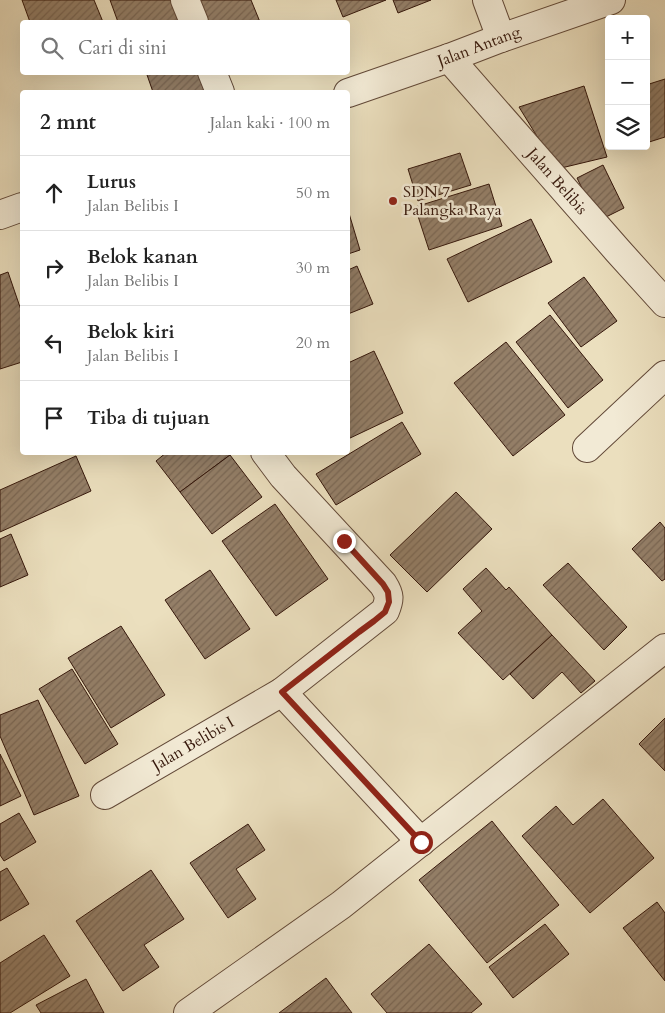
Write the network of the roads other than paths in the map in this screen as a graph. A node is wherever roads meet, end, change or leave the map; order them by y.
1 (185, 0) edge
2 (487, 0) edge
3 (611, 0) edge
4 (193, 20) edge
5 (501, 38) junction
6 (449, 58) junction
7 (213, 75) edge
8 (219, 90) edge
9 (350, 92) edge
10 (20, 208) edge
11 (0, 216) edge
12 (665, 303) edge
13 (665, 375) edge
14 (588, 448) dead end
15 (267, 455) edge
16 (665, 648) edge
17 (282, 692) junction
18 (105, 795) dead end
19 (421, 842) junction
20 (188, 1013) edge

1 - 4 street
2 - 5 street
3 - 5 street, Jalan Antang
5 - 6 street, Jalan Antang
6 - 9 street, Jalan Antang
6 - 12 street, Jalan Belibis
7 - 8 street
10 - 11 street
13 - 14 street
15 - 17 street, Jalan Belibis I
16 - 19 street
17 - 18 street, Jalan Belibis I
17 - 19 street
19 - 20 street

